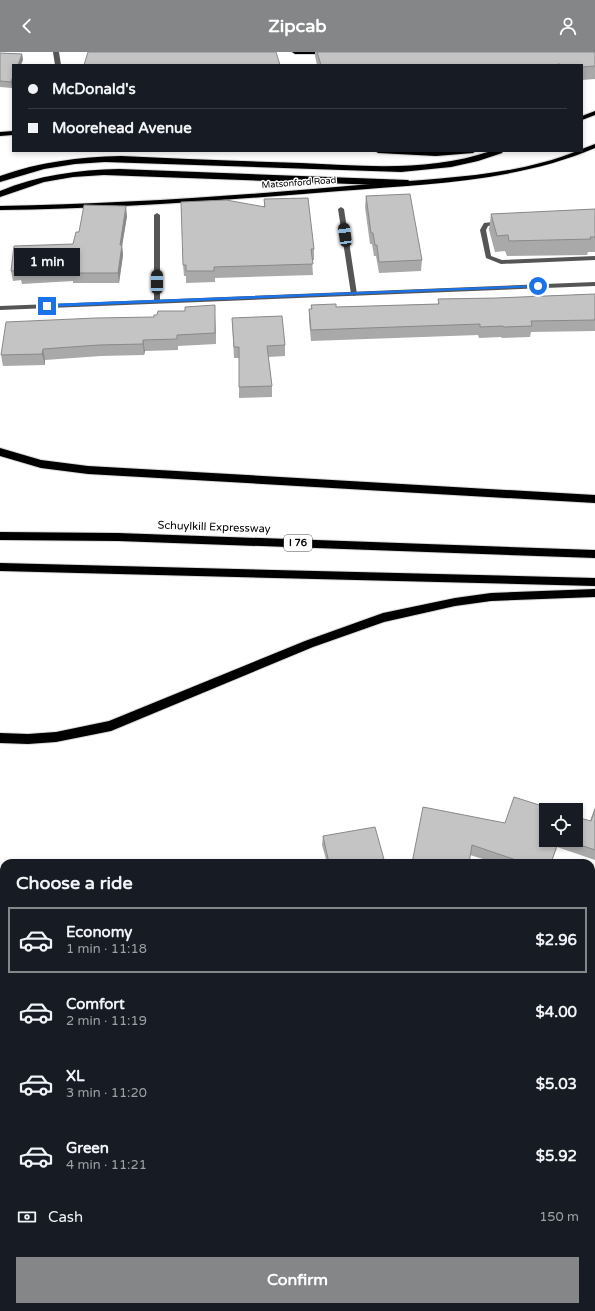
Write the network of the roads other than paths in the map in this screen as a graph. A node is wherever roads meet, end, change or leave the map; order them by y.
1 (56, 52) edge
2 (295, 52) edge
3 (332, 52) edge
4 (58, 64) edge
5 (595, 113) edge
6 (583, 118) edge
7 (12, 133) edge
8 (0, 134) edge
9 (595, 146) edge
10 (583, 151) edge
11 (397, 152) edge
12 (461, 152) edge
13 (496, 152) edge
14 (580, 152) edge
15 (0, 179) edge
16 (408, 183) junction
17 (1, 194) edge
18 (0, 208) edge
19 (341, 209) dead end
20 (157, 215) dead end
21 (508, 222) edge
22 (595, 258) edge
23 (595, 284) edge
24 (354, 294) junction
25 (157, 302) junction
26 (0, 308) edge
27 (0, 452) edge
28 (595, 499) edge
29 (0, 536) edge
30 (595, 554) edge
31 (0, 567) edge
32 (595, 582) edge
33 (595, 593) edge
34 (0, 738) edge

1 - 4 street
2 - 3 main road
5 - 6 main road
7 - 8 main road
9 - 10 main road, Matsonford Road
11 - 12 main road
13 - 15 highway
14 - 16 main road, Matsonford Road
16 - 17 highway
16 - 18 main road, Matsonford Road
19 - 24 street
20 - 25 street
21 - 22 street
23 - 24 street
24 - 25 street
25 - 26 street
27 - 28 highway
29 - 30 highway, Schuylkill Expressway / I 76
31 - 32 highway
33 - 34 highway

